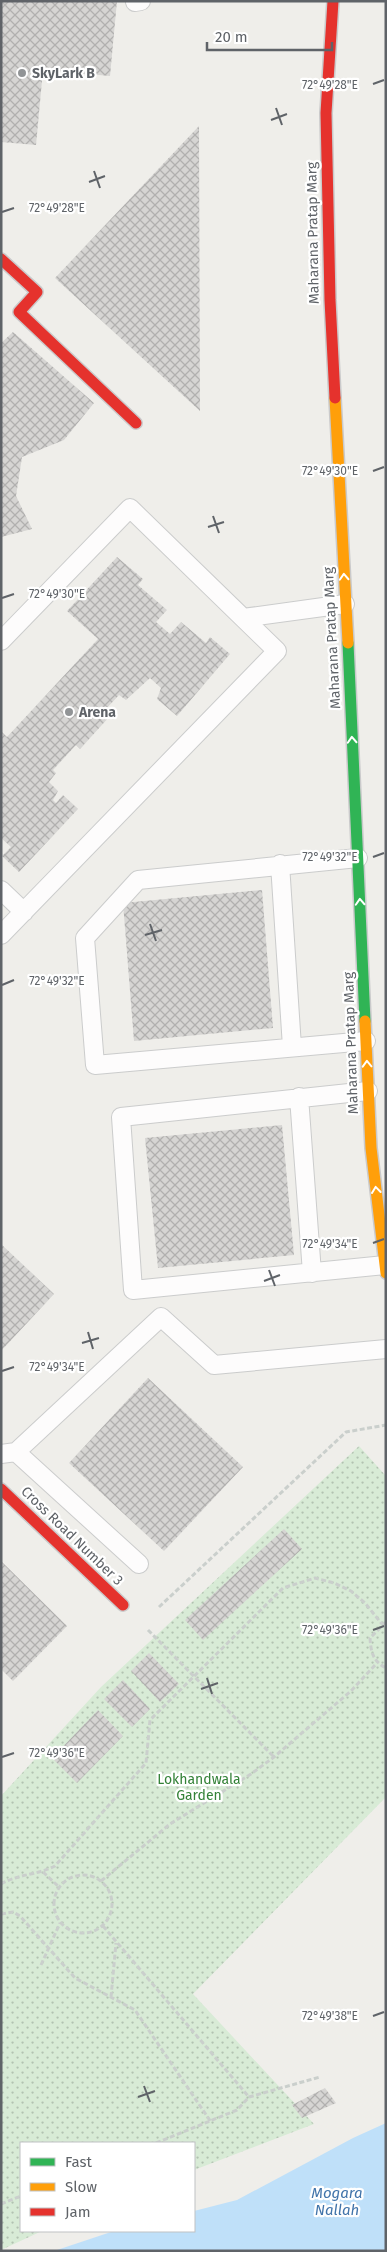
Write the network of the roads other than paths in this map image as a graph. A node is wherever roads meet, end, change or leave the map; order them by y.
1 (141, 1) edge
2 (333, 1) edge
3 (136, 2) edge
4 (1, 259) edge
5 (136, 423) dead end
6 (345, 604) junction
7 (243, 618) junction
8 (1, 641) edge
9 (358, 858) junction
10 (280, 864) junction
11 (1, 890) edge
12 (24, 912) junction
13 (1, 935) edge
14 (366, 1041) junction
15 (292, 1047) junction
16 (368, 1091) junction
17 (299, 1097) junction
18 (386, 1146) edge
19 (371, 1148) junction
20 (385, 1269) edge
21 (312, 1273) junction
22 (386, 1349) edge
23 (8, 1453) edge
24 (1, 1489) edge
25 (139, 1564) dead end
26 (123, 1605) road end

1 - 3 lane
6 -> 2 main road, Maharana Pratap Marg
4 - 5 main road
6 - 7 lane
9 -> 6 main road, Maharana Pratap Marg
7 - 8 lane
7 - 12 lane
9 - 10 lane
14 -> 9 main road, Maharana Pratap Marg
10 - 15 lane
10 - 15 lane
11 - 12 lane
12 - 13 lane
14 - 15 lane
16 -> 14 main road, Maharana Pratap Marg
16 - 17 lane
16 - 19 main road, Maharana Pratap Marg
17 - 21 lane
17 - 21 lane
18 - 19 main road
20 -> 19 main road, Maharana Pratap Marg
20 - 21 lane
22 - 23 lane
23 - 25 lane
24 - 26 main road, Cross Road Number 3

